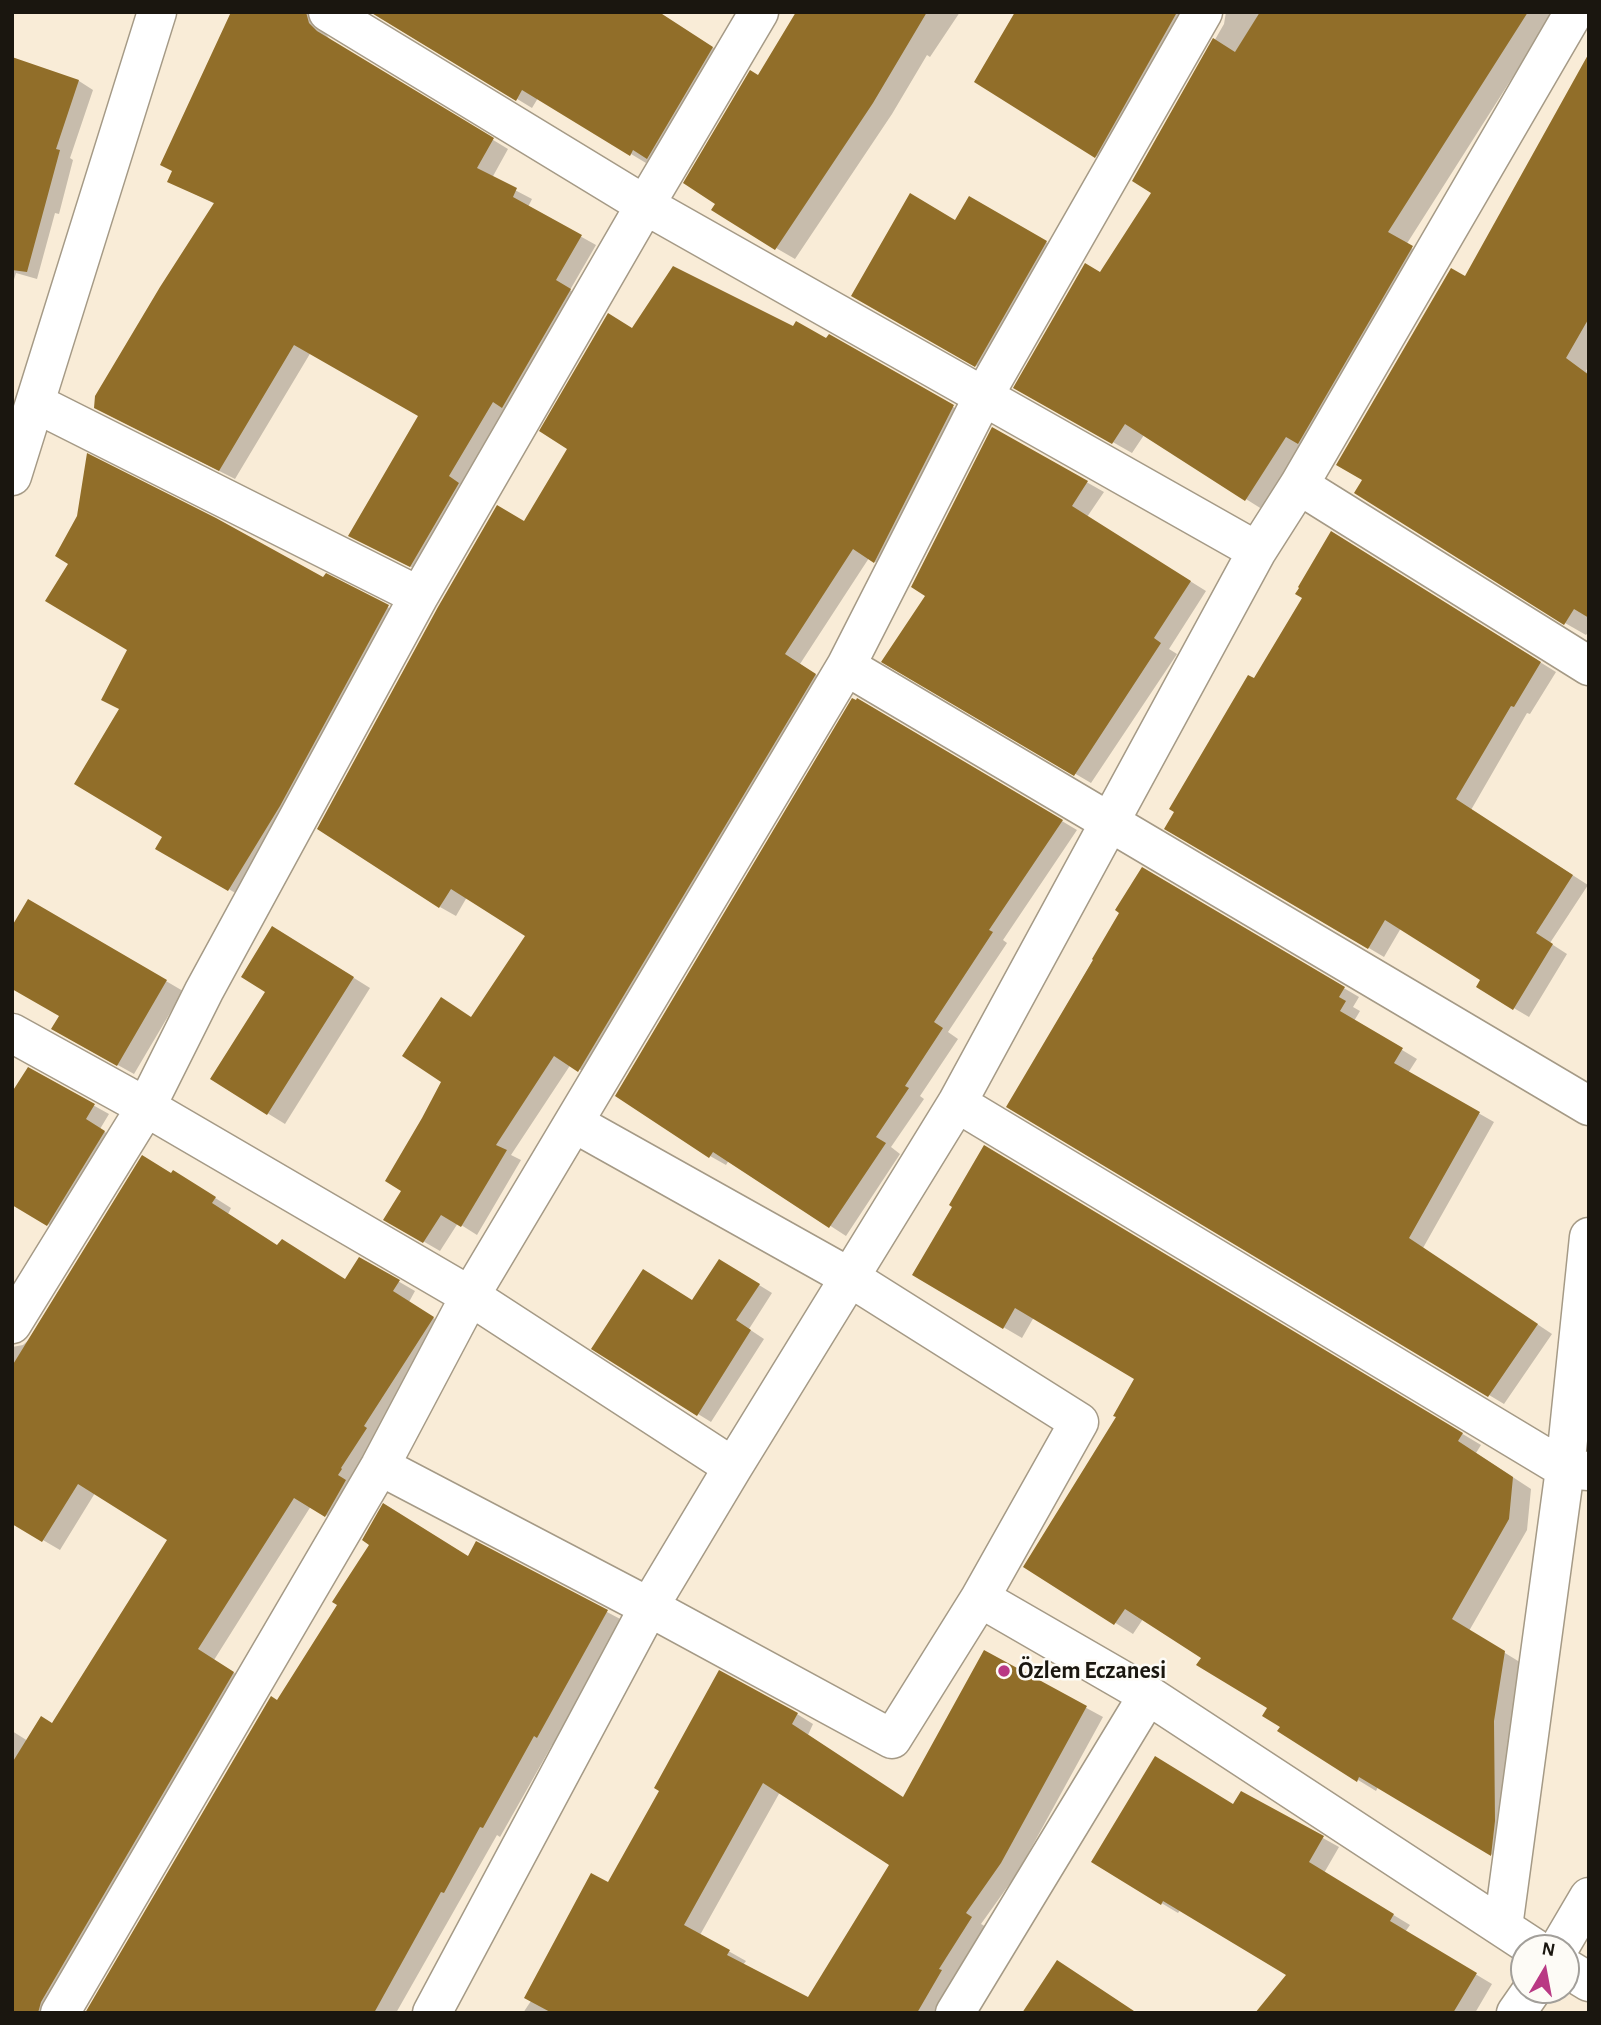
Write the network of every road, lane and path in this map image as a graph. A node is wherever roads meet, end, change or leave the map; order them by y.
1 (158, 12) edge
2 (328, 12) edge
3 (759, 12) edge
4 (1203, 12) edge
5 (1574, 12) edge
6 (645, 205) junction
7 (983, 397) junction
8 (35, 404) junction
9 (12, 476) edge
10 (1299, 485) junction
11 (1257, 551) junction
12 (419, 596) junction
13 (846, 666) junction
14 (1589, 666) edge
15 (1109, 823) junction
16 (12, 1032) edge
17 (957, 1103) junction
18 (1589, 1106) edge
19 (146, 1107) junction
20 (574, 1122) junction
21 (1589, 1237) edge
22 (849, 1277) junction
23 (470, 1296) junction
24 (12, 1324) edge
25 (380, 1466) junction
26 (733, 1467) junction
27 (1577, 1470) edge
28 (980, 1598) junction
29 (649, 1607) junction
30 (1148, 1695) junction
31 (1589, 1897) edge
32 (1503, 1927) junction
33 (1513, 1934) edge
34 (1567, 1934) edge
35 (60, 2013) edge
36 (432, 2013) edge
37 (955, 2013) edge

1 - 8 street
2 - 6 street
3 - 6 street
4 - 7 street
5 - 10 street
6 - 7 street
6 - 12 street
7 - 11 street
7 - 13 street
8 - 9 street
8 - 12 street
10 - 11 street
10 - 14 street
11 - 15 street
12 - 19 street
13 - 15 street
13 - 20 street
15 - 17 street
15 - 18 street
16 - 19 street
17 - 22 street
17 - 27 street
19 - 23 street
19 - 24 street
20 - 22 street
20 - 23 street
21 - 27 street
22 - 26 street
22 - 28 street
23 - 25 street
23 - 26 street
25 - 29 street
25 - 35 street
26 - 29 street
27 - 32 street
28 - 29 street
28 - 30 street
29 - 36 street
30 - 32 street
30 - 37 street
31 - 34 street
32 - 33 street

